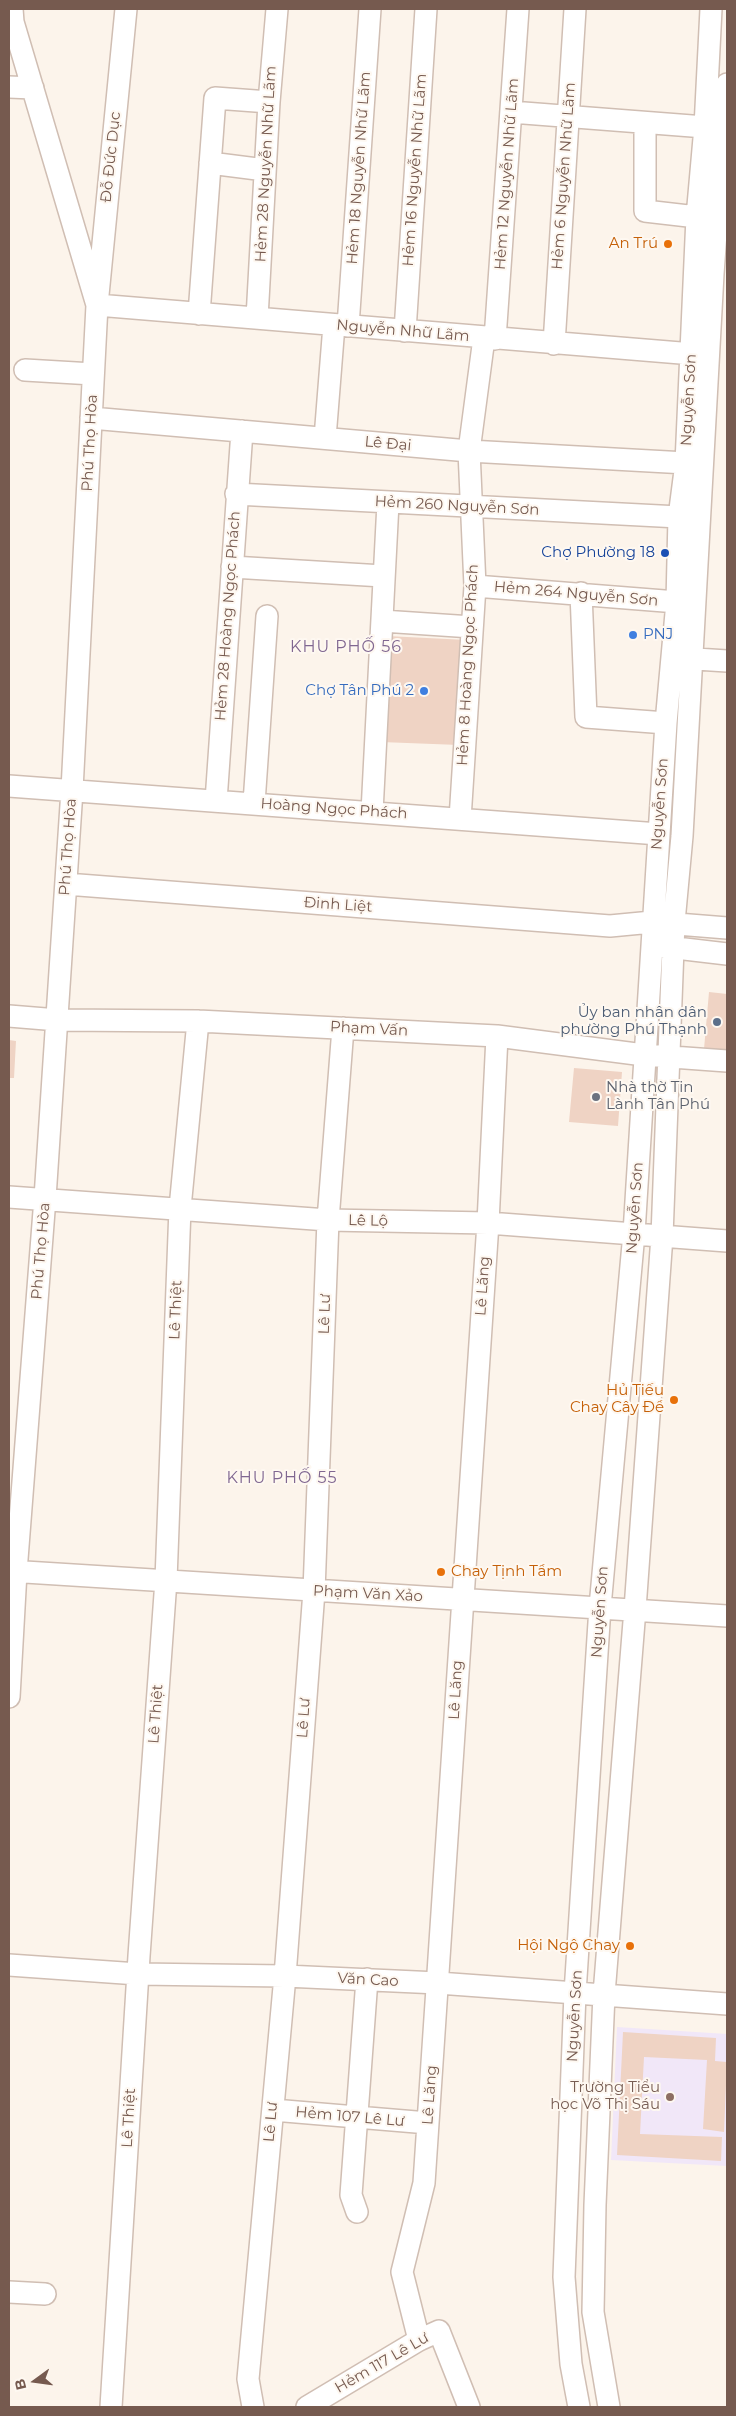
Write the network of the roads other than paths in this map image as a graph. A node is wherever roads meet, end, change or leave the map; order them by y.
1 (12, 9) edge
2 (126, 9) edge
3 (277, 9) edge
4 (370, 9) edge
5 (426, 9) edge
6 (518, 9) edge
7 (575, 9) edge
8 (711, 9) edge
9 (727, 84) edge
10 (9, 87) edge
11 (32, 88) junction
12 (269, 102) junction
13 (511, 112) junction
14 (568, 117) junction
15 (645, 123) junction
16 (705, 127) junction
17 (210, 163) junction
18 (265, 170) junction
19 (697, 218) junction
20 (720, 275) edge
21 (97, 305) junction
22 (199, 314) junction
23 (257, 318) junction
24 (341, 326) junction
25 (405, 331) junction
26 (490, 338) junction
27 (554, 344) junction
28 (700, 355) junction
29 (25, 370) dead end
30 (93, 374) junction
31 (91, 418) junction
32 (242, 431) junction
33 (324, 438) junction
34 (469, 451) junction
35 (686, 463) junction
36 (236, 494) junction
37 (388, 502) junction
38 (471, 507) junction
39 (679, 518) junction
40 (232, 567) junction
41 (383, 576) junction
42 (475, 586) junction
43 (581, 593) junction
44 (677, 602) junction
45 (267, 616) dead end
46 (382, 621) junction
47 (472, 627) junction
48 (672, 658) junction
49 (693, 658) junction
50 (727, 662) edge
51 (666, 723) junction
52 (9, 786) edge
53 (72, 790) junction
54 (216, 800) junction
55 (254, 803) junction
56 (372, 812) junction
57 (460, 819) junction
58 (659, 834) junction
59 (66, 884) junction
60 (652, 922) junction
61 (674, 922) junction
62 (610, 926) junction
63 (727, 928) edge
64 (651, 946) junction
65 (673, 947) junction
66 (727, 954) edge
67 (9, 1016) edge
68 (58, 1020) junction
69 (198, 1021) junction
70 (342, 1028) junction
71 (497, 1036) junction
72 (644, 1056) junction
73 (668, 1056) junction
74 (727, 1060) edge
75 (9, 1197) edge
76 (46, 1198) junction
77 (180, 1208) junction
78 (328, 1220) junction
79 (488, 1223) junction
80 (634, 1233) junction
81 (662, 1236) junction
82 (727, 1241) edge
83 (12, 1572) edge
84 (166, 1580) junction
85 (314, 1591) junction
86 (462, 1598) junction
87 (600, 1607) junction
88 (635, 1609) junction
89 (727, 1616) edge
90 (9, 1696) edge
91 (9, 1965) edge
92 (138, 1974) junction
93 (285, 1976) junction
94 (367, 1980) junction
95 (438, 1983) junction
96 (575, 1993) junction
97 (604, 1994) junction
98 (727, 2004) edge
99 (272, 2110) junction
100 (356, 2117) junction
101 (428, 2123) junction
102 (357, 2212) dead end
103 (565, 2259) junction
104 (594, 2260) junction
105 (9, 2292) edge
106 (45, 2294) dead end
107 (419, 2340) junction
108 (112, 2407) edge
109 (253, 2407) edge
110 (307, 2407) edge
111 (469, 2407) edge
112 (579, 2407) edge
113 (609, 2407) edge

1 - 11 street, Phú Thọ Hòa
2 - 21 street, Đỗ Đức Dục
3 - 12 street, Hẻm 28 Nguyễn Nhữ Lãm
4 - 24 street, Hẻm 18 Nguyễn Nhữ Lãm
5 - 25 street, Hẻm 16 Nguyễn Nhữ Lãm
6 - 13 street, Hẻm 12 Nguyễn Nhữ Lãm
7 - 14 street, Hẻm 6 Nguyễn Nhữ Lãm
8 - 16 street, Nguyễn Sơn
9 - 20 street, Nguyễn Sơn
10 - 11 street
11 - 21 street, Phú Thọ Hòa
12 - 17 street
12 - 18 street, Hẻm 28 Nguyễn Nhữ Lãm
13 - 14 street
13 - 26 street, Hẻm 12 Nguyễn Nhữ Lãm
14 - 15 street
14 - 27 street, Hẻm 6 Nguyễn Nhữ Lãm
15 - 16 street
15 - 19 street
16 - 19 street, Nguyễn Sơn
17 - 18 street
17 - 22 street
18 - 23 street, Hẻm 28 Nguyễn Nhữ Lãm
19 - 28 street, Nguyễn Sơn
20 - 28 street, Nguyễn Sơn
21 - 22 street, Nguyễn Nhữ Lãm
21 - 30 street, Phú Thọ Hòa
22 - 23 street, Nguyễn Nhữ Lãm
23 - 24 street, Nguyễn Nhữ Lãm
24 - 25 street, Nguyễn Nhữ Lãm
24 - 33 street, Hẻm 18 Nguyễn Nhữ Lãm
25 - 26 street, Nguyễn Nhữ Lãm
26 - 27 street, Nguyễn Nhữ Lãm
26 - 34 street, Hẻm 12 Nguyễn Nhữ Lãm
27 - 28 street, Nguyễn Nhữ Lãm
28 - 35 street, Nguyễn Sơn
28 - 49 street, Nguyễn Sơn
29 - 30 street
30 - 31 street, Phú Thọ Hòa
31 - 32 street, Lê Đại
31 - 53 street, Phú Thọ Hòa
32 - 33 street, Lê Đại
32 - 36 street, Hẻm 28 Hoàng Ngọc Phách
33 - 34 street, Lê Đại
34 - 35 street, Lê Đại
34 - 38 street, Hẻm 8 Hoàng Ngọc Phách
35 - 39 street, Nguyễn Sơn
36 - 37 street, Hẻm 260 Nguyễn Sơn
36 - 40 street, Hẻm 28 Hoàng Ngọc Phách
37 - 38 street, Hẻm 260 Nguyễn Sơn
37 - 41 street
38 - 39 street, Hẻm 260 Nguyễn Sơn
38 - 42 street, Hẻm 8 Hoàng Ngọc Phách
39 - 44 street, Nguyễn Sơn
40 - 41 street
40 - 54 street, Hẻm 28 Hoàng Ngọc Phách
41 - 46 street
42 - 43 street, Hẻm 264 Nguyễn Sơn
42 - 47 street, Hẻm 8 Hoàng Ngọc Phách
43 - 44 street, Hẻm 264 Nguyễn Sơn
43 - 51 street
44 - 48 street, Nguyễn Sơn
45 - 55 street
46 - 47 street
46 - 56 street
47 - 57 street, Hẻm 8 Hoàng Ngọc Phách
48 - 49 street
48 - 51 street, Nguyễn Sơn
49 - 50 street
49 - 61 street, Nguyễn Sơn
51 - 58 street, Nguyễn Sơn
52 - 53 street, Hoàng Ngọc Phách
53 - 54 street, Hoàng Ngọc Phách
53 - 59 street, Phú Thọ Hòa
54 - 55 street, Hoàng Ngọc Phách
55 - 56 street, Hoàng Ngọc Phách
56 - 57 street, Hoàng Ngọc Phách
57 - 58 street, Hoàng Ngọc Phách
58 - 60 street, Nguyễn Sơn
59 - 62 street, Đinh Liệt
59 - 68 street, Phú Thọ Hòa
60 - 61 street, Đinh Liệt
60 - 62 street, Đinh Liệt
60 - 64 street, Nguyễn Sơn
61 - 63 street, Đinh Liệt
61 - 65 street, Nguyễn Sơn
62 - 64 street, Đinh Liệt
64 - 65 street, Đinh Liệt
64 - 72 street, Nguyễn Sơn
65 - 66 street, Đinh Liệt
65 - 73 street, Nguyễn Sơn
67 - 68 street, Phạm Vấn
68 - 69 street, Phạm Vấn
68 - 76 street, Phú Thọ Hòa
69 - 70 street, Phạm Vấn
69 - 77 street, Lê Thiệt
70 - 71 street, Phạm Vấn
70 - 78 street, Lê Lư
71 - 72 street, Phạm Vấn
71 - 79 street, Lê Lăng
72 - 73 street, Phạm Vấn
72 - 80 street, Nguyễn Sơn
73 - 74 street, Phạm Vấn
73 - 81 street, Nguyễn Sơn
75 - 76 street, Lê Lộ
76 - 77 street, Lê Lộ
76 - 83 street, Phú Thọ Hòa
77 - 78 street, Lê Lộ
77 - 84 street, Lê Thiệt
78 - 79 street, Lê Lộ
78 - 85 street, Lê Lư
79 - 80 street, Lê Lộ
79 - 86 street, Lê Lăng
80 - 81 street, Lê Lộ
80 - 87 street, Nguyễn Sơn
81 - 82 street, Lê Lộ
81 - 88 street, Nguyễn Sơn
83 - 84 street, Phạm Văn Xảo
83 - 90 street, Phú Thọ Hòa
84 - 85 street, Phạm Văn Xảo
84 - 92 street, Lê Thiệt
85 - 86 street, Phạm Văn Xảo
85 - 93 street, Lê Lư
86 - 87 street, Phạm Văn Xảo
86 - 95 street, Lê Lăng
87 - 88 street, Phạm Văn Xảo
87 - 96 street, Nguyễn Sơn
88 - 89 street, Phạm Văn Xảo
88 - 97 street, Nguyễn Sơn
91 - 92 street, Văn Cao
92 - 93 street, Văn Cao
92 - 108 street, Lê Thiệt
93 - 94 street, Văn Cao
93 - 99 street, Lê Lư
94 - 95 street, Văn Cao
94 - 100 street
95 - 96 street, Văn Cao
95 - 101 street, Lê Lăng
96 - 97 street, Văn Cao
96 - 103 street, Nguyễn Sơn
97 - 98 street, Văn Cao
97 - 104 street, Nguyễn Sơn
99 - 100 street, Hẻm 107 Lê Lư
99 - 109 street, Lê Lư
100 - 101 street, Hẻm 107 Lê Lư
100 - 102 street
101 - 107 street, Lê Lăng
103 - 104 street
103 - 112 street, Nguyễn Sơn
104 - 113 street, Nguyễn Sơn
105 - 106 street
107 - 110 street, Hẻm 117 Lê Lư
107 - 111 street, Hẻm 117 Lê Lư

